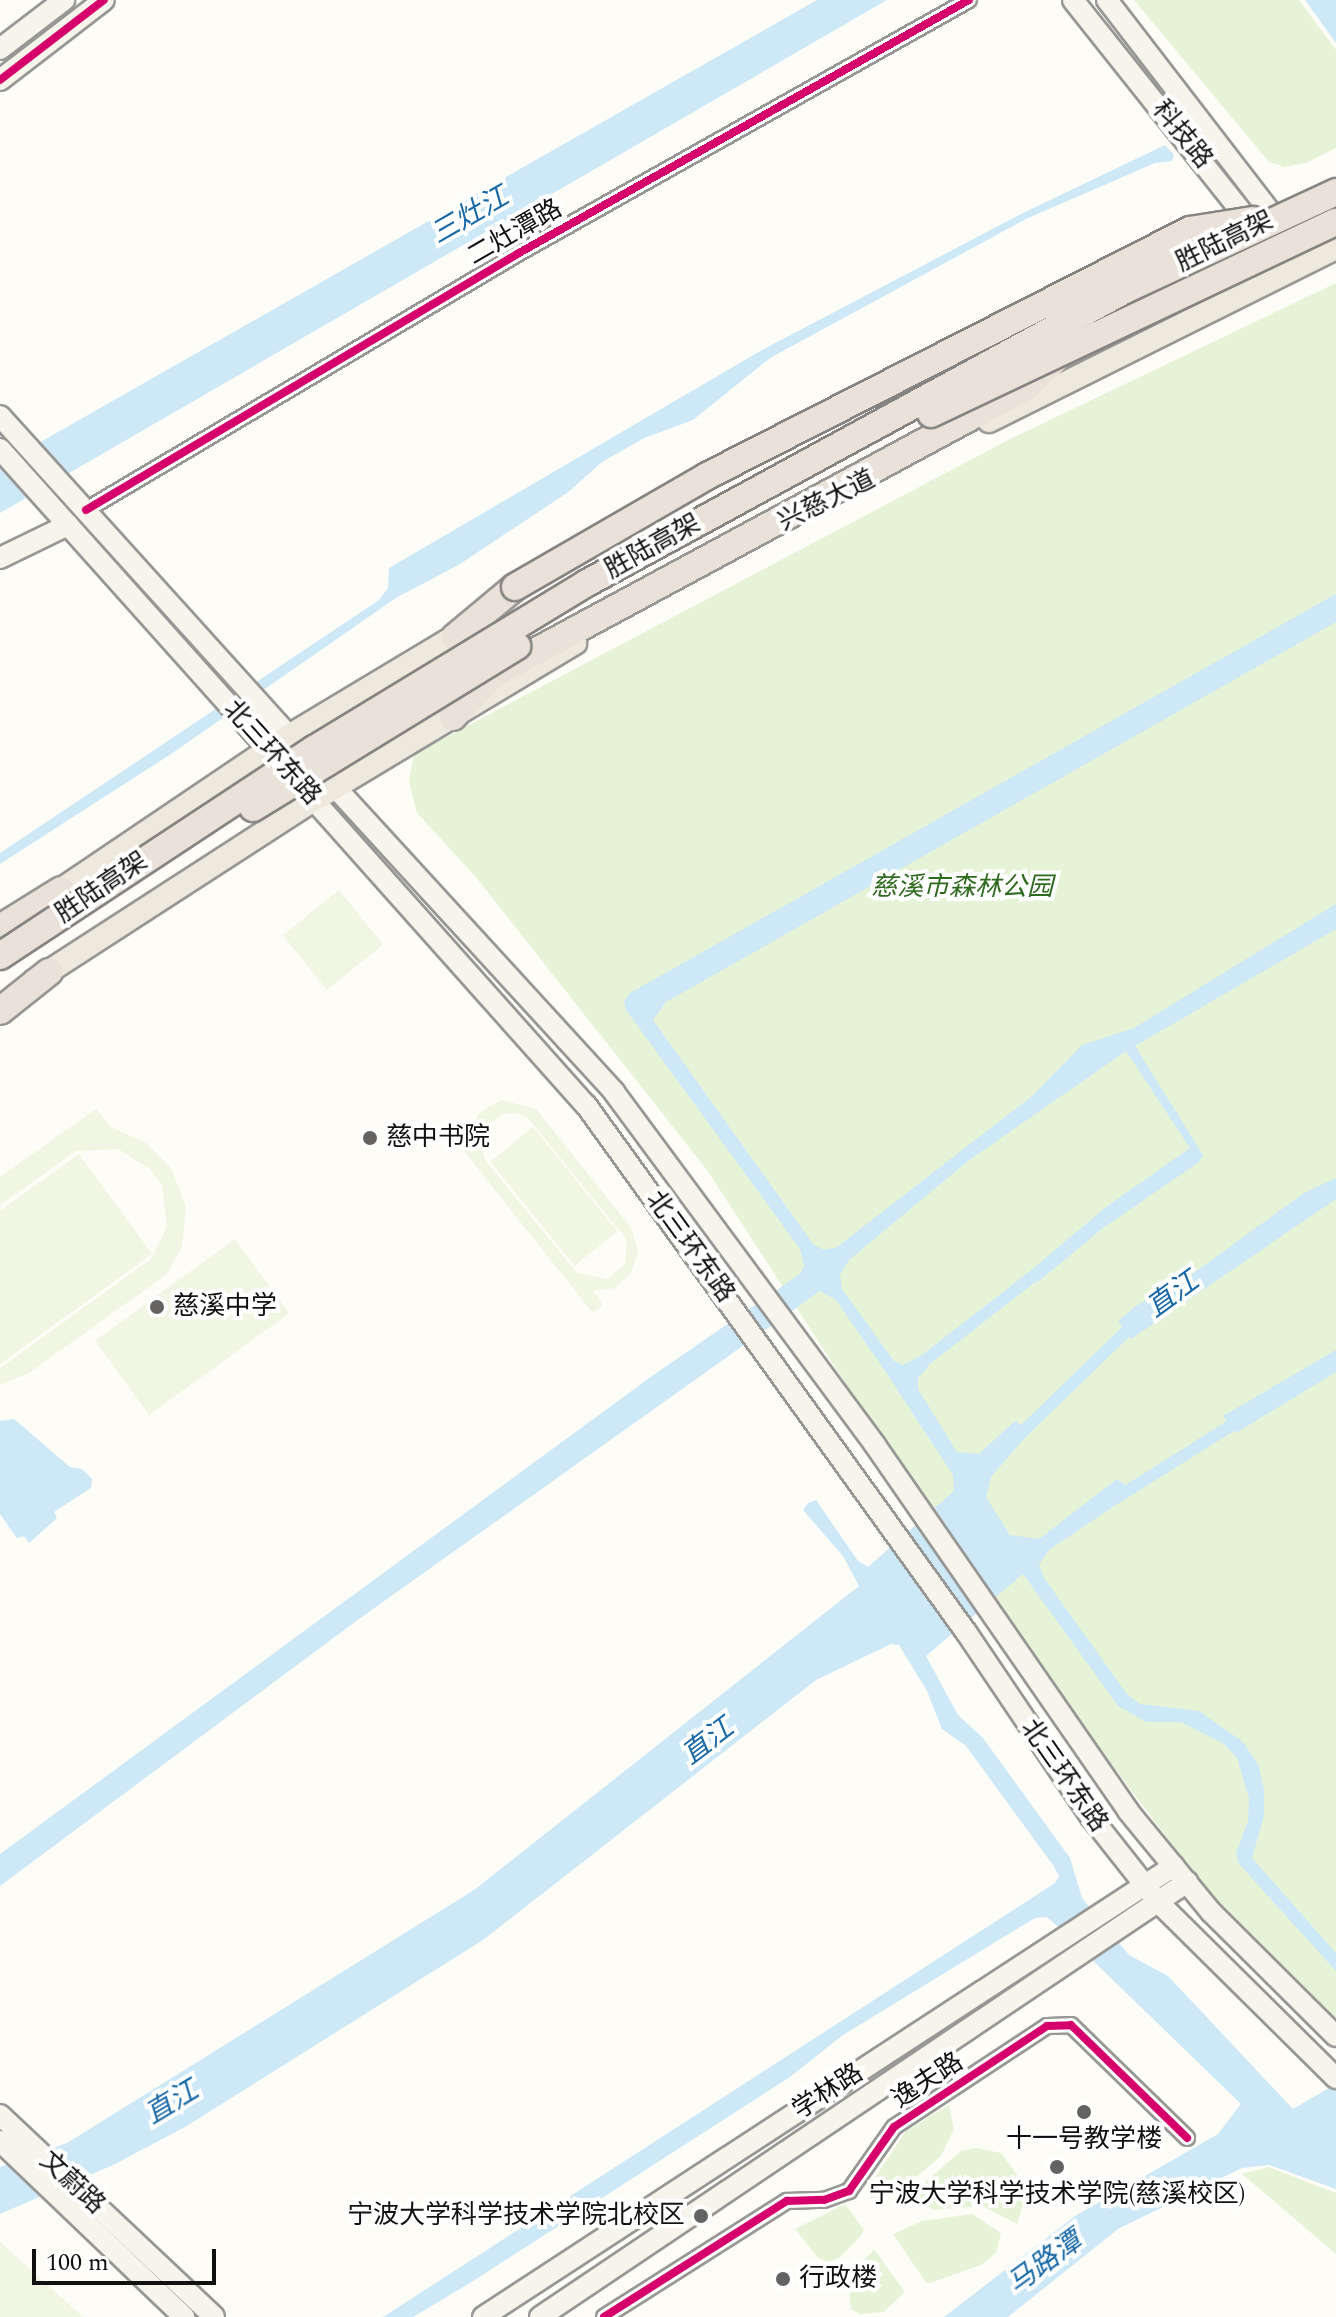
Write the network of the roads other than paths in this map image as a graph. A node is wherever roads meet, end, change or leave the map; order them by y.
1 (64, 0) edge
2 (104, 0) edge
3 (969, 0) edge
4 (1073, 0) edge
5 (1107, 0) edge
6 (0, 49) edge
7 (0, 80) edge
8 (1336, 179) edge
9 (1336, 192) edge
10 (1281, 215) junction
11 (1248, 219) junction
12 (1336, 222) edge
13 (1336, 248) edge
14 (1298, 267) junction
15 (1071, 345) junction
16 (0, 416) edge
17 (0, 449) edge
18 (86, 510) junction
19 (68, 525) junction
20 (0, 558) edge
21 (455, 637) junction
22 (453, 717) junction
23 (289, 736) junction
24 (269, 749) junction
25 (336, 787) junction
26 (314, 800) junction
27 (61, 890) joint
28 (0, 930) edge
29 (0, 956) edge
30 (49, 972) junction
31 (0, 974) edge
32 (0, 1004) edge
33 (0, 1011) edge
34 (1180, 1874) junction
35 (1145, 1885) junction
36 (1159, 1903) junction
37 (1336, 2036) edge
38 (1331, 2073) edge
39 (0, 2115) edge
40 (1187, 2138) dead end
41 (13, 2144) edge
42 (60, 2185) junction
43 (184, 2317) edge
44 (214, 2317) edge
45 (483, 2317) edge
46 (540, 2317) edge
47 (604, 2317) edge

1 - 6 main road
2 - 7 main road
3 - 18 street, 二灶潭路
4 - 11 main road, 科技路
5 - 14 main road, 科技路
8 - 11 main road
9 - 10 highway, 胜陆高架, bridge
10 - 21 highway, bridge
10 - 29 highway, 胜陆高架, bridge
11 - 14 main road, 科技路
11 - 21 main road
12 - 15 highway, 胜陆高架, bridge
13 - 14 main road, 兴慈大道
14 - 22 main road, 兴慈大道
15 - 22 highway, bridge
15 - 31 highway, 胜陆高架, bridge
16 - 18 main road, 北三环东路
17 - 19 main road, 北三环东路
18 - 23 main road, 北三环东路
19 - 20 main road
19 - 24 main road, 北三环东路
21 - 23 main road
22 - 25 main road, 兴慈大道
23 - 24 main road
23 - 25 main road, 北三环东路
24 - 26 main road, 北三环东路
24 - 27 main road
25 - 26 main road, 兴慈大道
25 - 34 main road, 北三环东路
26 - 30 main road, 兴慈大道
26 - 35 main road, 北三环东路
27 - 28 highway
30 - 32 main road, 兴慈大道
30 - 33 highway
34 - 35 main road, 学林路
34 - 36 main road, 学林路
34 - 37 main road, 北三环东路
35 - 36 main road, 北三环东路
35 - 45 main road, 学林路
36 - 38 main road, 北三环东路
36 - 46 main road, 学林路
39 - 41 main road, 文蔚路
40 - 47 street, 逸夫路
41 - 42 main road, 文蔚路
42 - 43 main road, 文蔚路
42 - 44 main road, 文蔚路

